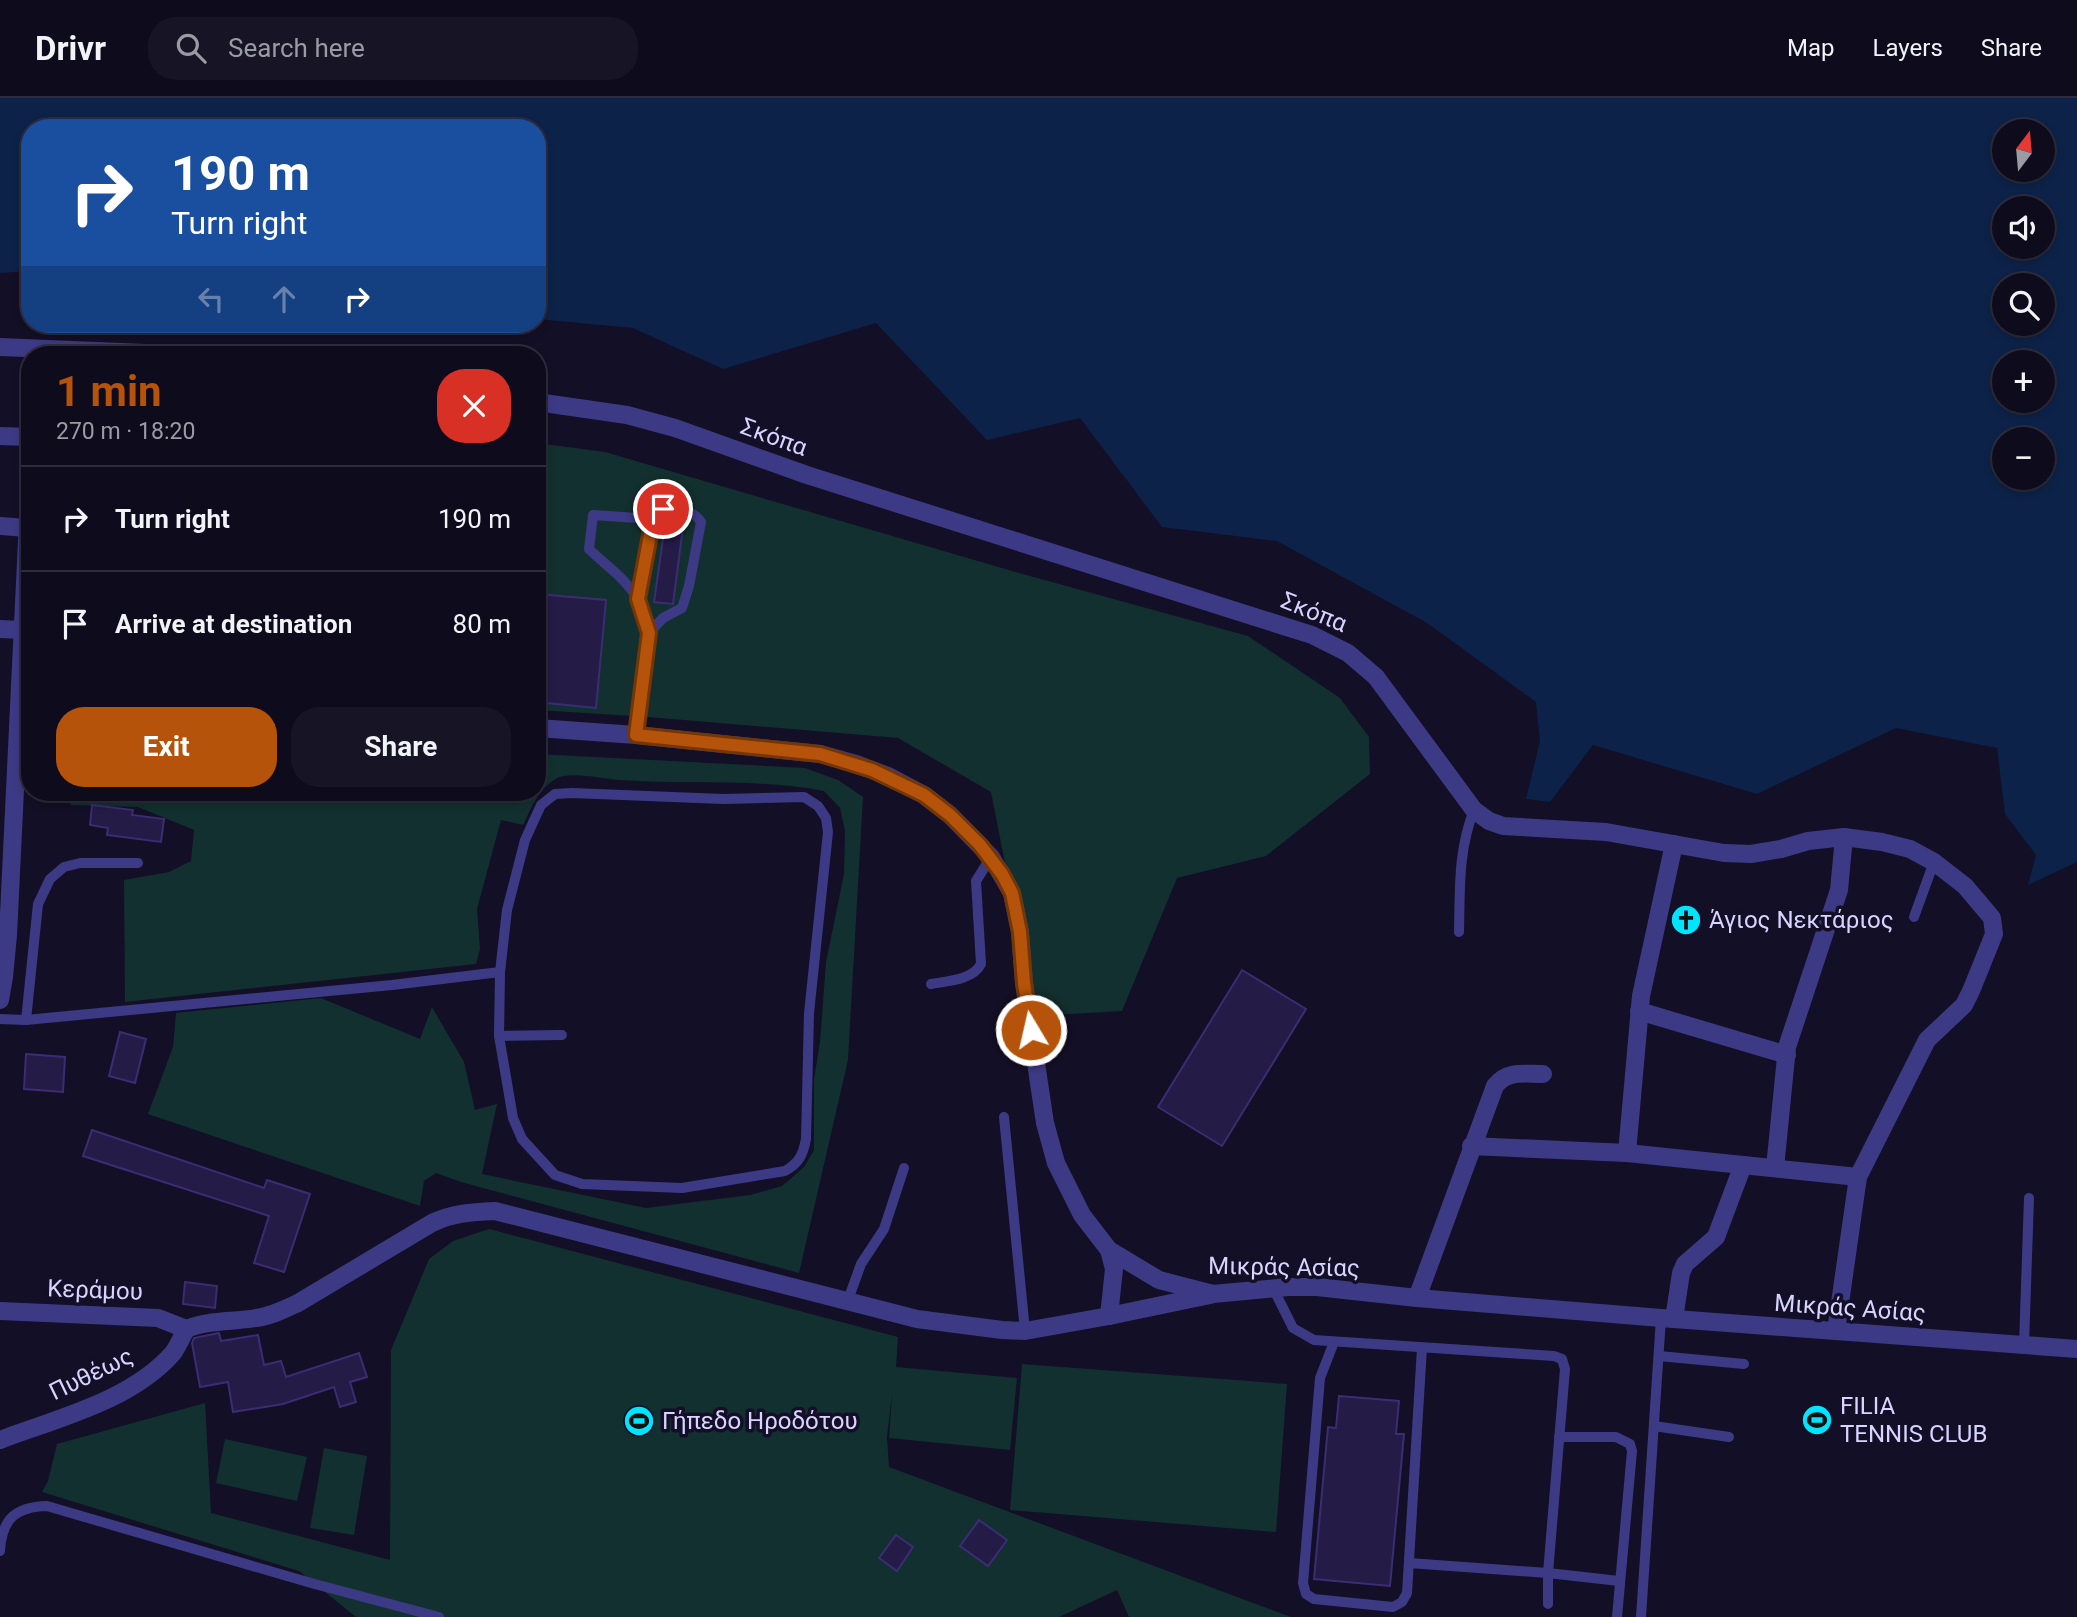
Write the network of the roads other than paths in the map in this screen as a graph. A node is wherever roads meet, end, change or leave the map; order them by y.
1 (0, 347) edge
2 (21, 350) edge
3 (546, 403) edge
4 (0, 436) edge
5 (21, 437) edge
6 (653, 519) junction
7 (0, 526) edge
8 (21, 528) edge
9 (638, 599) junction
10 (0, 629) edge
11 (21, 630) edge
12 (649, 633) junction
13 (21, 650) edge
14 (546, 729) edge
15 (636, 735) junction
16 (16, 747) edge
17 (1474, 810) junction
18 (1844, 837) junction
19 (1674, 844) junction
20 (6, 848) edge
21 (990, 856) junction
22 (1934, 862) junction
23 (138, 863) dead end
24 (1914, 917) dead end
25 (1460, 932) dead end
26 (4, 935) edge
27 (500, 972) junction
28 (931, 985) dead end
29 (0, 1000) edge
30 (1639, 1011) junction
31 (0, 1019) edge
32 (26, 1020) junction
33 (562, 1035) dead end
34 (499, 1036) junction
35 (1787, 1055) junction
36 (1543, 1074) dead end
37 (1004, 1117) dead end
38 (1471, 1146) junction
39 (1627, 1153) junction
40 (1743, 1165) junction
41 (904, 1168) dead end
42 (1775, 1168) junction
43 (1858, 1177) junction
44 (2029, 1198) dead end
45 (1110, 1250) junction
46 (1273, 1288) junction
47 (1213, 1294) junction
48 (1417, 1298) junction
49 (848, 1300) junction
50 (0, 1311) edge
51 (1109, 1316) junction
52 (1668, 1319) junction
53 (186, 1329) junction
54 (1025, 1331) junction
55 (1836, 1331) junction
56 (1334, 1342) junction
57 (2024, 1345) junction
58 (1422, 1348) junction
59 (2077, 1349) edge
60 (1660, 1356) junction
61 (1744, 1364) dead end
62 (1654, 1426) junction
63 (1559, 1437) junction
64 (1729, 1437) dead end
65 (0, 1440) edge
66 (0, 1550) edge
67 (1409, 1563) junction
68 (1548, 1573) junction
69 (1619, 1581) junction
70 (1548, 1604) dead end
71 (439, 1617) edge
72 (1617, 1617) edge
73 (1642, 1617) edge

1 - 2 street
3 - 17 street, Σκόπα
4 - 5 street
6 - 9 lane
6 - 9 lane
6 - 12 lane
7 - 8 street
9 - 12 lane
10 - 11 street
12 - 15 lane
13 - 16 street
14 - 15 street, Μικράς Ασίας
15 - 21 street, Μικράς Ασίας
16 - 20 street
17 - 19 street, Σκόπα
17 - 25 lane
18 - 19 street, Σκόπα
18 - 22 street, Σκόπα
18 - 35 street
19 - 30 street
20 - 26 street
21 - 28 lane
21 - 45 street, Μικράς Ασίας
22 - 24 lane
22 - 43 street, Σκόπα
23 - 32 lane
26 - 29 street
27 - 32 lane
27 - 34 lane
27 - 34 lane
30 - 35 street
30 - 39 street
31 - 32 lane
33 - 34 lane
35 - 42 street
36 - 38 street
37 - 54 lane
38 - 39 street
38 - 48 street
39 - 40 street
40 - 42 street
40 - 52 street
41 - 49 lane
42 - 43 street
43 - 55 street
44 - 57 lane
45 - 47 street, Μικράς Ασίας
45 - 51 street
46 - 47 street, Μικράς Ασίας
46 - 48 street, Μικράς Ασίας
46 - 56 lane
47 - 51 street
48 - 52 street, Μικράς Ασίας
49 - 53 street
49 - 54 street
50 - 53 street, Κεράμου
51 - 54 street
52 - 55 street, Μικράς Ασίας
52 - 60 lane
53 - 65 street, Πυθέως
55 - 57 street, Μικράς Ασίας
56 - 58 lane
56 - 67 lane
57 - 59 street, Μικράς Ασίας
58 - 63 lane
58 - 67 lane
60 - 61 lane
60 - 62 lane
62 - 64 lane
62 - 73 lane
63 - 68 lane
63 - 69 lane
66 - 71 lane
67 - 68 lane
68 - 69 lane
68 - 70 lane
69 - 72 lane

